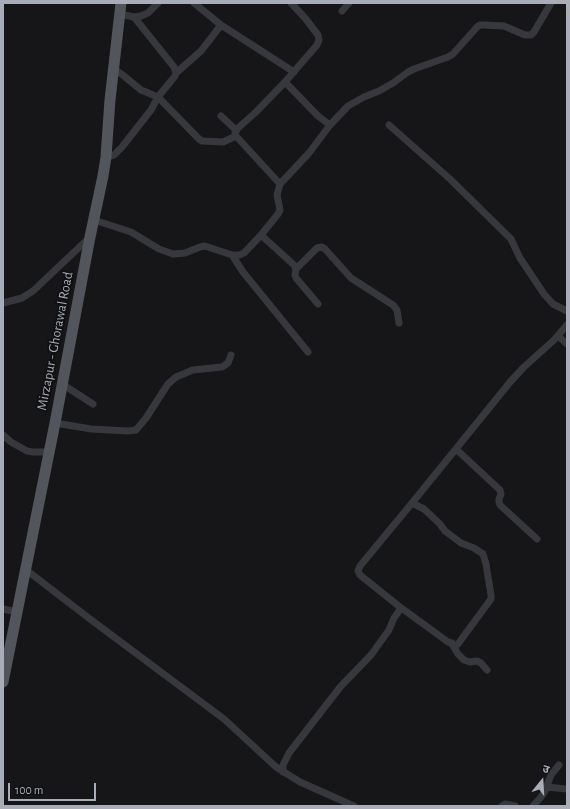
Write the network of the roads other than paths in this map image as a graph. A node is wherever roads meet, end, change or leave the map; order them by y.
1 (158, 3) edge
2 (194, 3) edge
3 (291, 3) edge
4 (349, 3) edge
5 (551, 3) edge
6 (121, 8) edge
7 (342, 10) dead end
8 (134, 17) junction
9 (221, 25) junction
10 (113, 68) junction
11 (294, 72) junction
12 (176, 73) junction
13 (285, 82) junction
14 (158, 97) junction
15 (221, 116) dead end
16 (388, 125) dead end
17 (330, 126) junction
18 (236, 133) junction
19 (106, 157) junction
20 (280, 184) junction
21 (94, 220) junction
22 (262, 235) junction
23 (90, 237) junction
24 (232, 255) junction
25 (296, 269) junction
26 (3, 303) edge
27 (318, 304) dead end
28 (567, 311) edge
29 (399, 323) dead end
30 (567, 325) edge
31 (558, 336) junction
32 (567, 344) edge
33 (308, 352) dead end
34 (231, 355) dead end
35 (62, 384) junction
36 (93, 404) dead end
37 (55, 423) junction
38 (3, 435) edge
39 (456, 449) junction
40 (49, 452) junction
41 (412, 503) junction
42 (537, 539) dead end
43 (26, 569) junction
44 (400, 607) junction
45 (3, 609) edge
46 (17, 612) junction
47 (452, 643) junction
48 (487, 670) dead end
49 (3, 682) edge
50 (559, 765) dead end
51 (283, 772) junction
52 (546, 787) junction
53 (567, 789) edge
54 (354, 806) edge
55 (502, 806) edge
56 (515, 806) edge
57 (533, 806) edge

1 - 8 street
2 - 9 street
3 - 11 street
4 - 7 street
5 - 17 street
6 - 8 street
6 - 10 main road, Mirzapur - Ghorawal Road
8 - 12 street
9 - 11 street
9 - 12 street
10 - 14 street
10 - 19 main road, Mirzapur - Ghorawal Road
11 - 13 street
12 - 14 street
13 - 17 street
13 - 18 street
14 - 18 street
14 - 19 street
15 - 18 street
16 - 28 street
17 - 20 street
18 - 20 street
19 - 21 main road, Mirzapur - Ghorawal Road
20 - 22 street
21 - 23 main road, Mirzapur - Ghorawal Road
21 - 24 street
22 - 24 street
22 - 25 street
23 - 26 street
23 - 35 main road, Mirzapur - Ghorawal Road
24 - 33 street
25 - 27 street
25 - 29 street
30 - 31 street
31 - 32 street
31 - 39 street
34 - 37 street
35 - 36 street
35 - 37 main road, Mirzapur - Ghorawal Road
37 - 40 main road, Mirzapur - Ghorawal Road
38 - 40 street
39 - 41 street
39 - 42 street
40 - 43 main road, Mirzapur - Ghorawal Road
41 - 44 street
41 - 47 street
43 - 46 main road, Mirzapur - Ghorawal Road
43 - 51 street
44 - 47 street
44 - 51 street
45 - 46 street
46 - 49 main road, Mirzapur - Ghorawal Road
47 - 48 street
50 - 52 street
51 - 54 street
52 - 53 street
52 - 57 street
55 - 56 street

